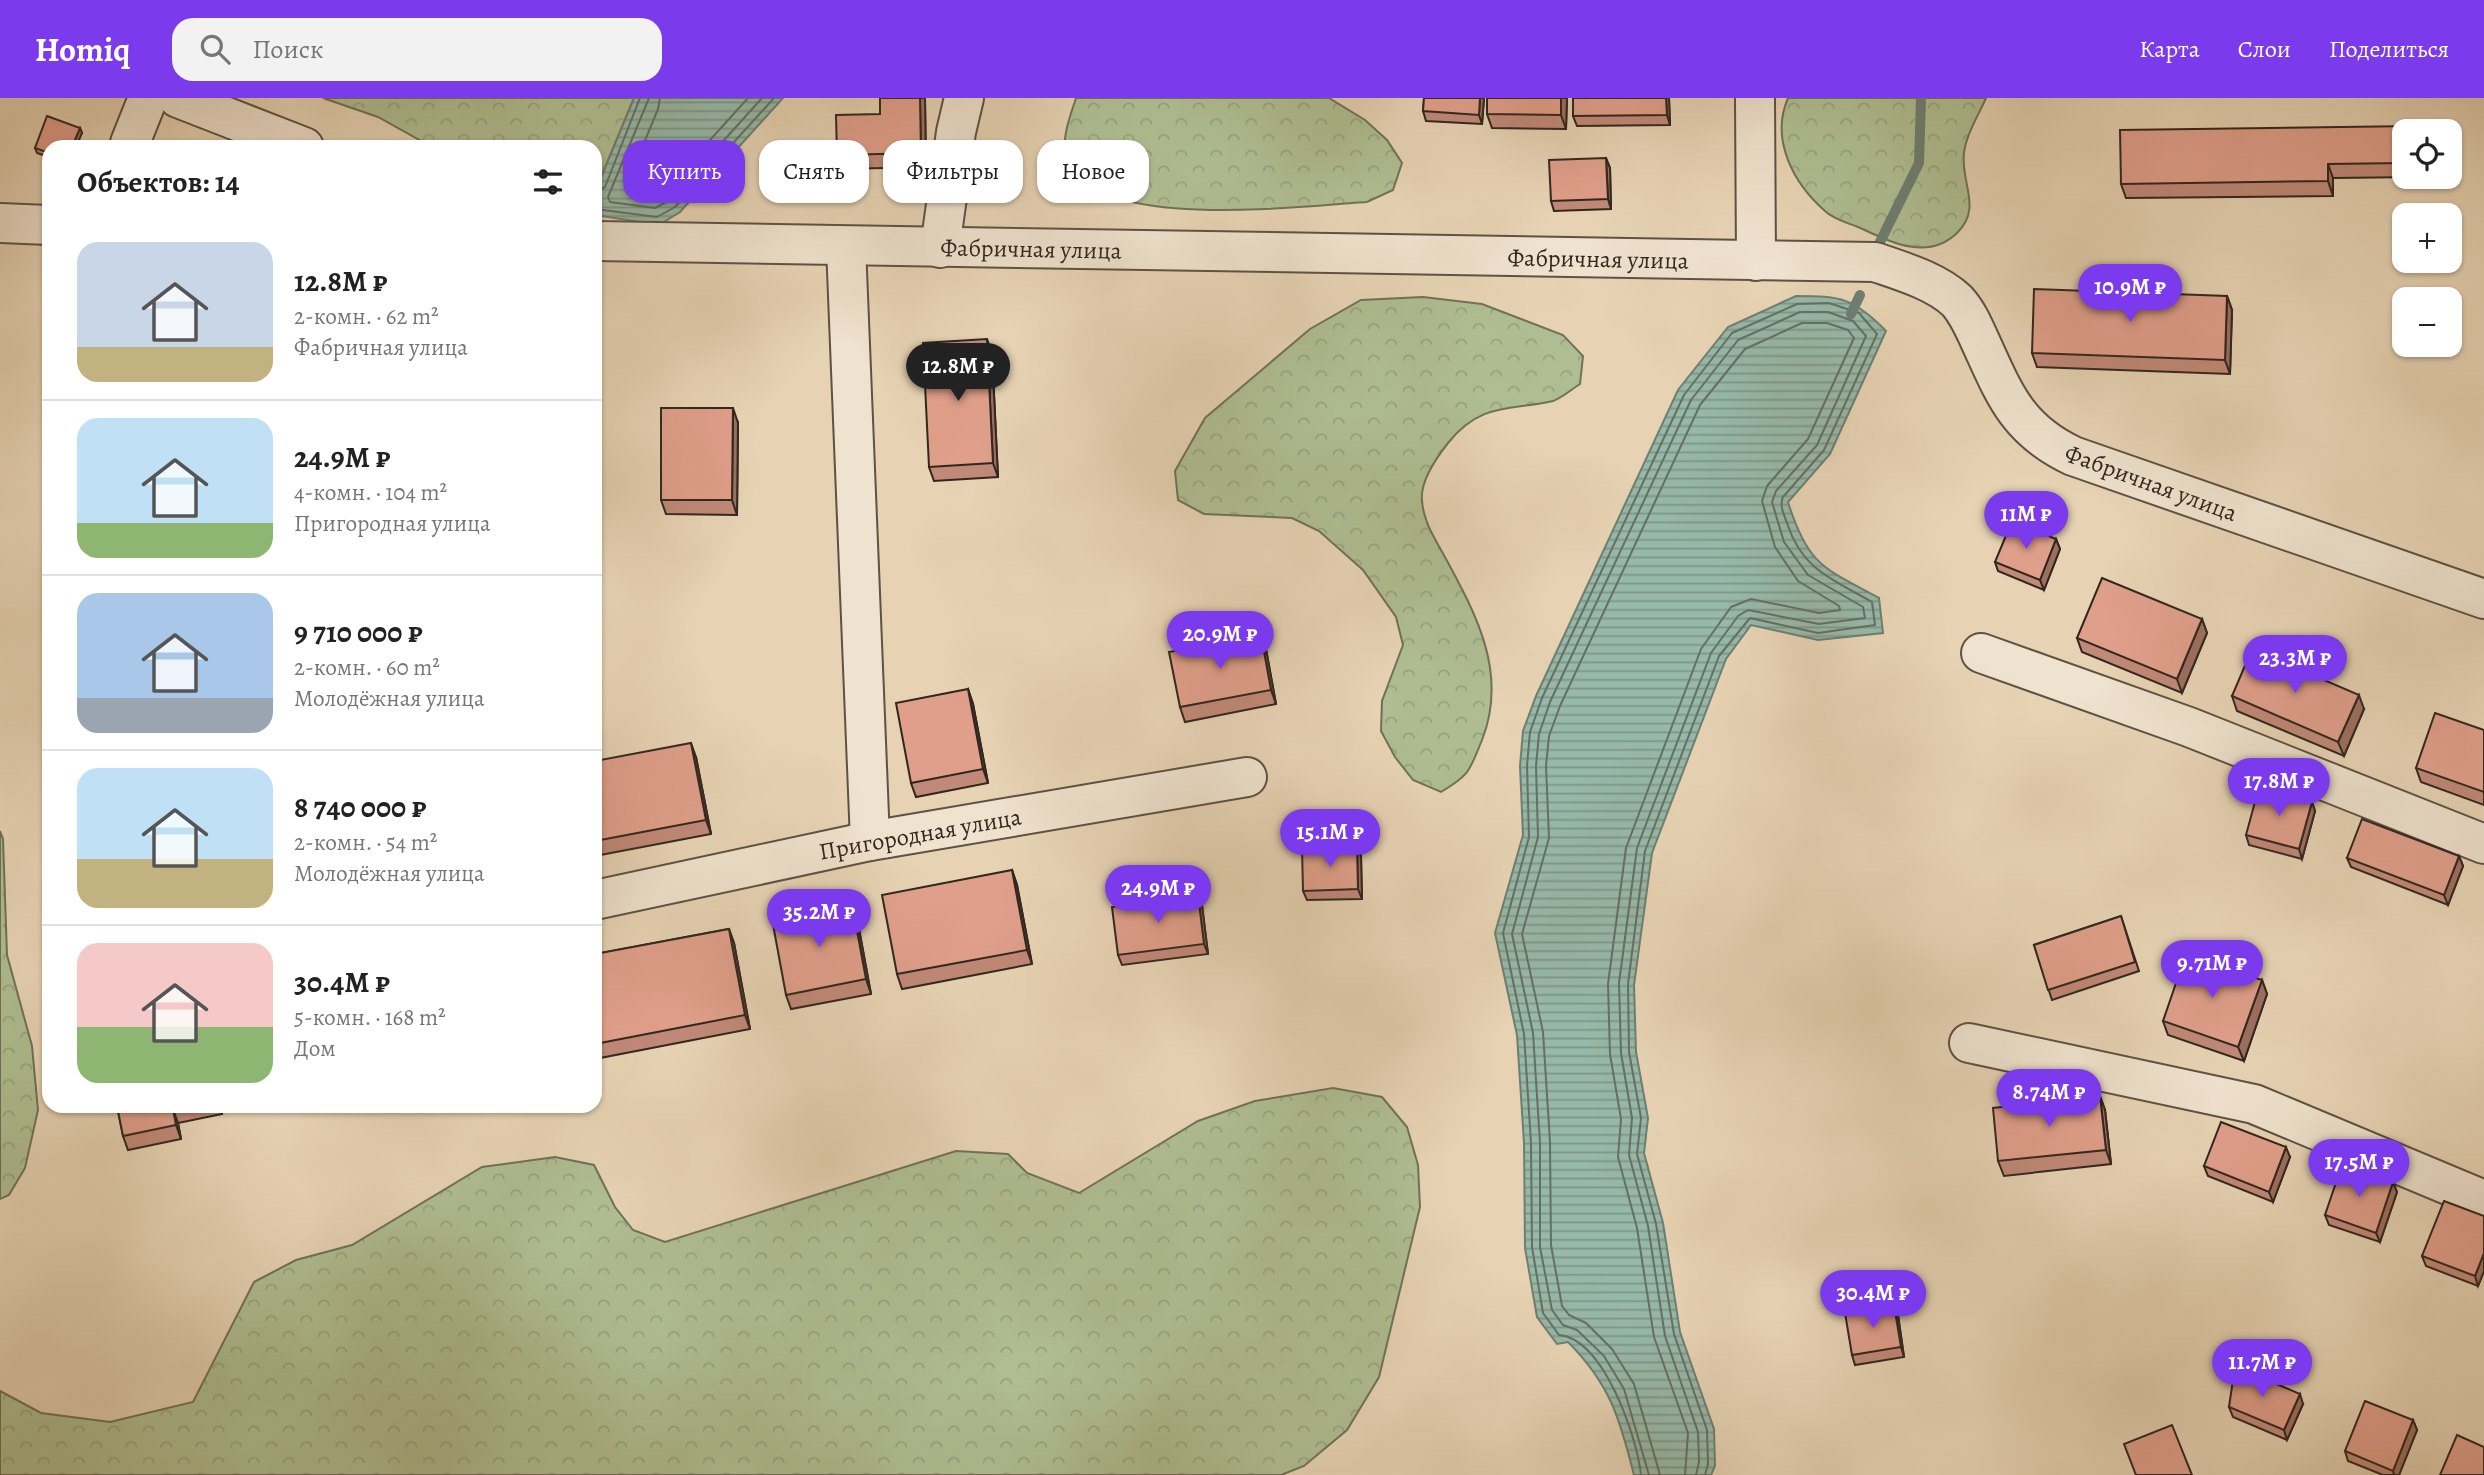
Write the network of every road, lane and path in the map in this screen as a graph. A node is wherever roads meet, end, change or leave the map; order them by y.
1 (148, 98) edge
2 (178, 98) edge
3 (964, 98) edge
4 (1755, 98) edge
5 (131, 140) edge
6 (286, 140) edge
7 (0, 223) edge
8 (42, 225) edge
9 (602, 241) edge
10 (846, 246) junction
11 (940, 248) junction
12 (1756, 261) junction
13 (2484, 599) edge
14 (1982, 653) dead end
15 (1247, 777) dead end
16 (870, 841) junction
17 (2484, 844) edge
18 (602, 898) edge
19 (1969, 1043) dead end
20 (2484, 1200) edge

1 - 5 street
2 - 6 street
3 - 11 street
4 - 12 street
7 - 8 street
9 - 10 street, Фабричная улица
10 - 11 street, Фабричная улица
10 - 16 street
11 - 12 street, Фабричная улица
12 - 13 street, Фабричная улица
14 - 17 street
15 - 16 street, Пригородная улица
16 - 18 street, Пригородная улица
19 - 20 street

